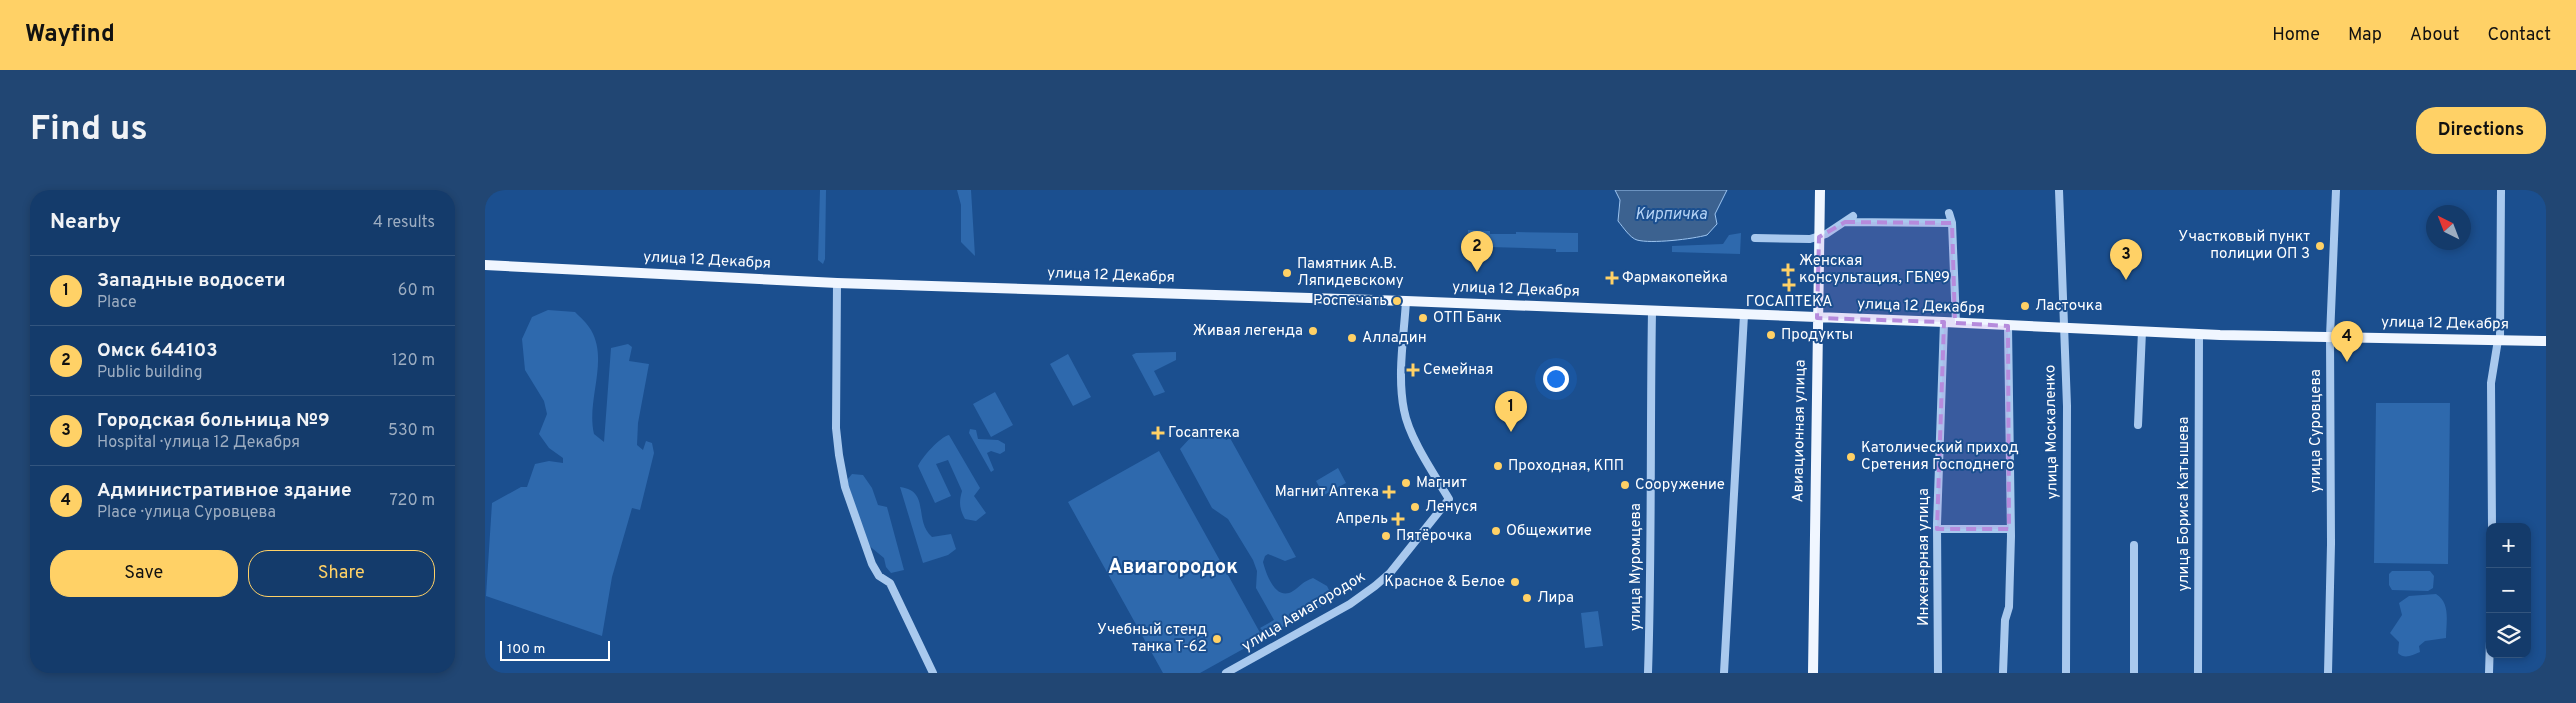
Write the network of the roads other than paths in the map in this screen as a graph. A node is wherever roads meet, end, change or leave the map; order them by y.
1 (1820, 190) edge
2 (2059, 190) edge
3 (2336, 190) edge
4 (2501, 190) edge
5 (1949, 213) dead end
6 (1853, 216) dead end
7 (1845, 222) junction
8 (1952, 224) junction
9 (1819, 237) junction
10 (1755, 238) dead end
11 (485, 265) edge
12 (837, 283) junction
13 (1406, 301) junction
14 (1652, 311) junction
15 (1744, 315) junction
16 (1817, 318) junction
17 (1944, 322) junction
18 (1955, 323) junction
19 (2008, 326) junction
20 (2064, 328) junction
21 (2142, 331) junction
22 (2199, 335) junction
23 (2330, 336) junction
24 (2499, 340) junction
25 (2546, 342) edge
26 (2138, 424) dead end
27 (2492, 523) edge
28 (1937, 529) junction
29 (2009, 529) junction
30 (2134, 545) dead end
31 (2489, 658) edge
32 (933, 673) edge
33 (1226, 673) edge
34 (1648, 673) edge
35 (1724, 673) edge
36 (1813, 673) edge
37 (1938, 673) edge
38 (2003, 673) edge
39 (2066, 673) edge
40 (2134, 673) edge
41 (2198, 673) edge
42 (2328, 673) edge
43 (2489, 673) edge

1 - 9 main road, Авиационная улица
2 - 20 street, улица Москаленко
3 - 23 street, улица Суровцева
4 - 24 street
5 - 8 street
6 - 7 street
7 - 8 street
7 - 9 street
8 - 18 street
9 - 10 street
9 - 16 main road, Авиационная улица
11 - 12 main road, улица 12 Декабря
12 - 13 main road, улица 12 Декабря
12 - 32 street
13 - 14 main road, улица 12 Декабря
13 - 33 street, улица Авиагородок
14 - 15 main road, улица 12 Декабря
14 - 34 street, улица Муромцева
15 - 16 main road, улица 12 Декабря
15 - 35 street
16 - 17 main road, улица 12 Декабря
16 - 36 main road, Авиационная улица
17 - 18 main road, улица 12 Декабря
17 - 28 street, Инженерная улица
18 - 19 main road, улица 12 Декабря
19 - 20 main road, улица 12 Декабря
19 - 29 street
20 - 21 main road, улица 12 Декабря
20 - 39 street, улица Москаленко
21 - 22 main road, улица 12 Декабря
21 - 26 street
22 - 23 main road, улица 12 Декабря
22 - 41 street, улица Бориса Катышева
23 - 24 main road, улица 12 Декабря
23 - 42 street, улица Суровцева
24 - 25 main road, улица 12 Декабря
24 - 27 street
28 - 29 street
28 - 37 street, Инженерная улица
29 - 38 street
30 - 40 street
31 - 43 street

